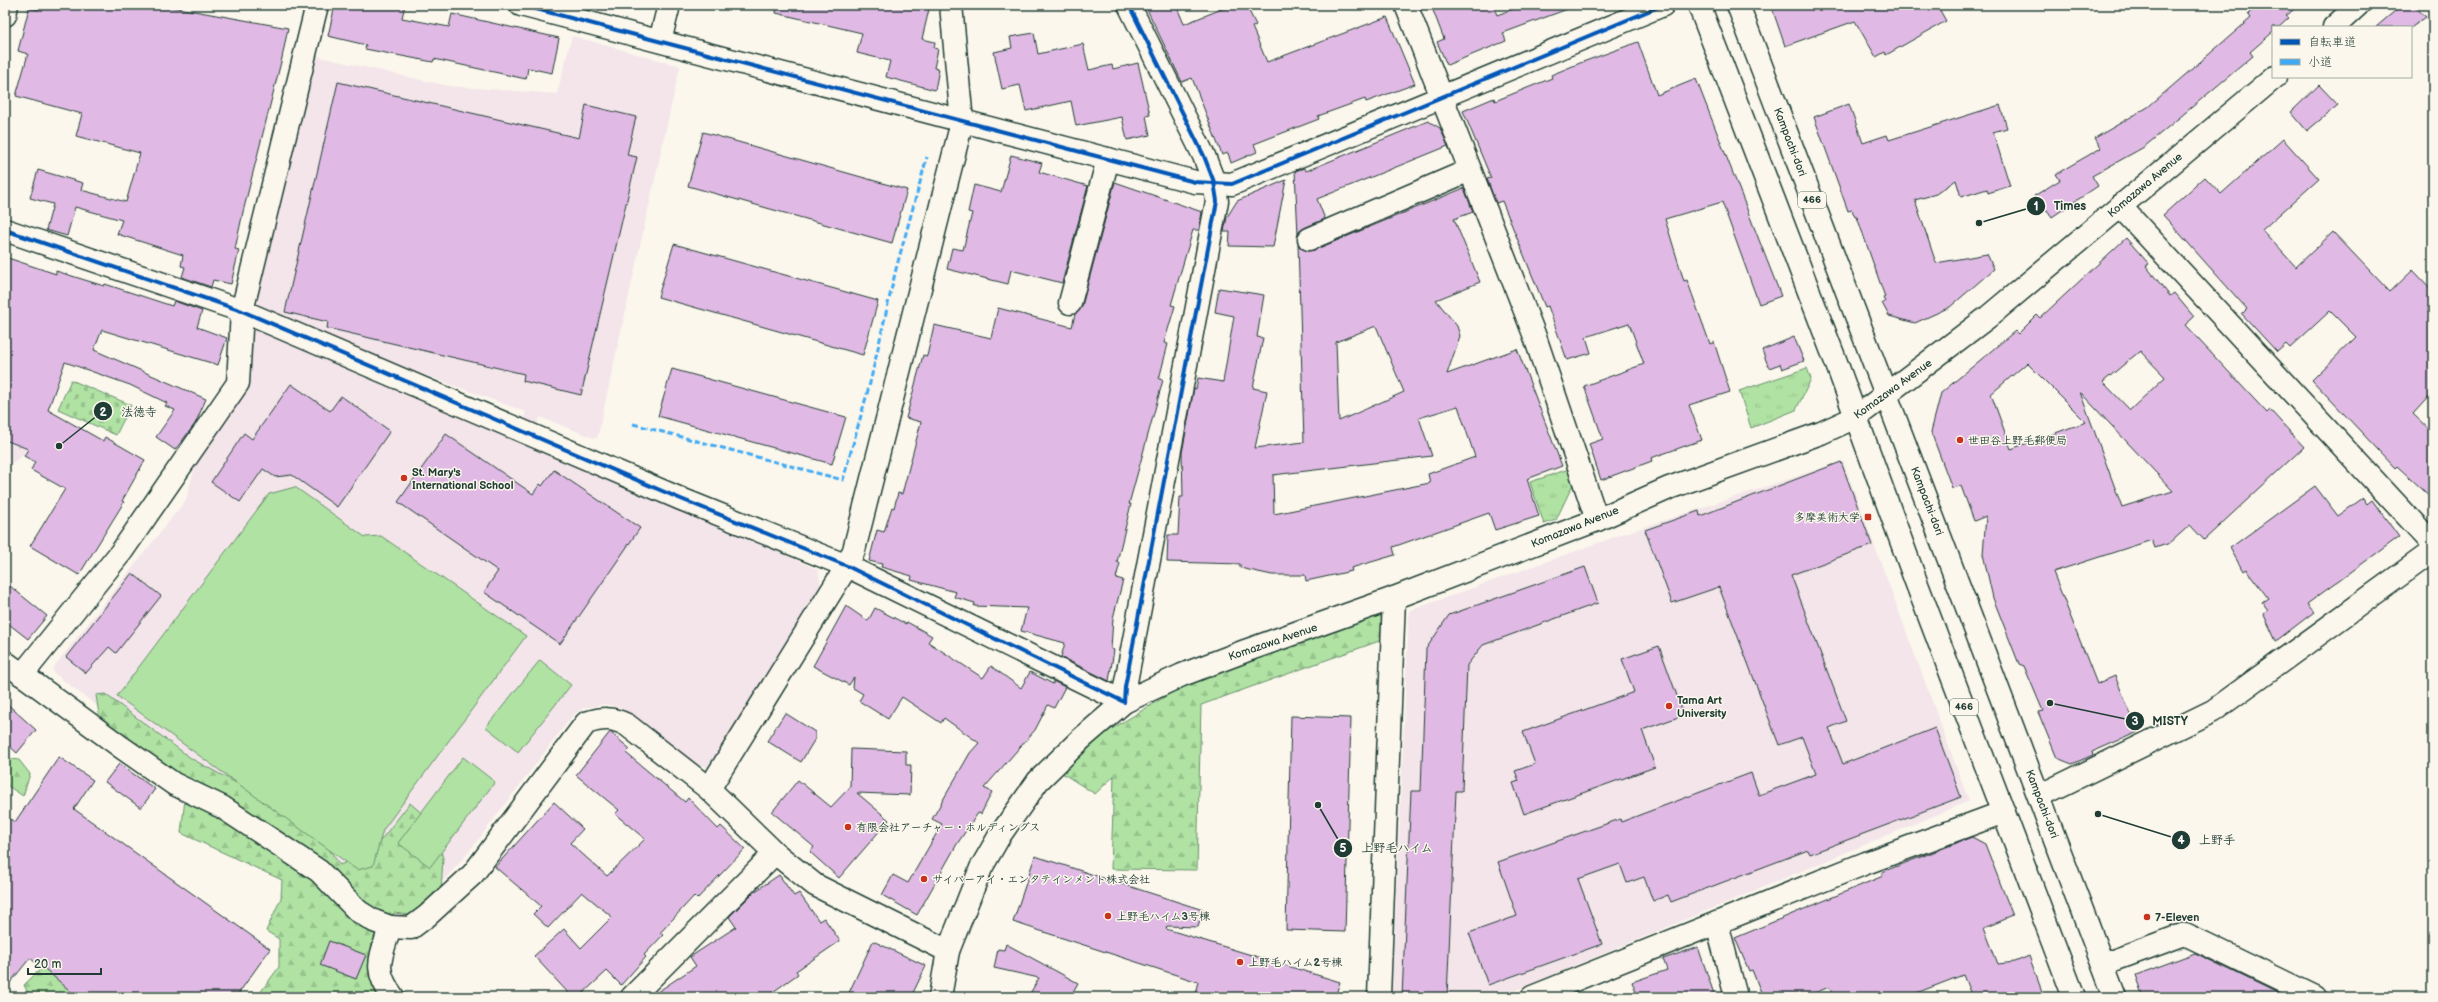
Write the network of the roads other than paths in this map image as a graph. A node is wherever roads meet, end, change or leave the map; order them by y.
1 (8, 5) edge
2 (317, 5) edge
3 (521, 5) edge
4 (669, 5) edge
5 (951, 5) edge
6 (1129, 5) edge
7 (1406, 5) edge
8 (1663, 5) edge
9 (1699, 5) edge
10 (1738, 5) edge
11 (2358, 5) edge
12 (5, 15) edge
13 (2335, 26) edge
14 (660, 41) junction
15 (2274, 78) edge
16 (1441, 96) junction
17 (962, 122) junction
18 (1108, 159) junction
19 (1470, 170) junction
20 (1214, 182) junction
21 (2120, 206) junction
22 (5, 230) edge
23 (1309, 239) dead end
24 (1070, 303) dead end
25 (242, 311) junction
26 (1886, 395) junction
27 (1856, 417) junction
28 (1597, 520) junction
29 (2433, 544) edge
30 (2433, 551) edge
31 (846, 566) junction
32 (1394, 598) junction
33 (5, 662) edge
34 (22, 675) junction
35 (1124, 702) junction
36 (708, 789) junction
37 (2040, 796) junction
38 (2004, 812) junction
39 (775, 853) junction
40 (1717, 923) junction
41 (390, 927) junction
42 (948, 951) junction
43 (2103, 964) junction
44 (393, 997) edge
45 (632, 997) edge
46 (940, 997) edge
47 (1379, 997) edge
48 (1532, 997) edge
49 (1736, 997) edge
50 (2074, 997) edge
51 (2116, 997) edge
52 (2315, 997) edge

1 - 12 main road
2 - 25 main road
3 - 14 main road
4 - 14 main road
5 - 17 main road
6 - 20 main road
7 - 16 main road
8 - 16 main road
9 - 27 main road, 466
10 - 26 main road, Kampachi-dori / 466
11 - 13 main road
14 - 17 main road
15 - 21 main road, Komazawa Avenue
16 - 19 main road
16 - 20 main road
17 - 18 main road
17 - 31 main road
18 - 20 main road
18 - 24 main road
19 - 23 main road
19 - 28 main road
20 - 35 main road
21 - 26 main road, Komazawa Avenue
21 - 29 main road
22 - 25 main road
25 - 31 main road
25 - 34 main road
26 - 27 main road, Komazawa Avenue
26 - 37 main road, Kampachi-dori / 466
27 - 28 main road, Komazawa Avenue
27 - 38 main road, 466
28 - 32 main road, Komazawa Avenue
30 - 37 main road
31 - 35 main road
31 - 36 main road
32 - 35 main road, Komazawa Avenue
32 - 47 main road
33 - 34 main road
34 - 41 main road
35 - 42 main road, Komazawa Avenue
36 - 39 main road
36 - 41 main road
37 - 43 main road, Kampachi-dori / 466
38 - 40 main road
38 - 50 main road, 466
39 - 42 main road
39 - 45 main road
40 - 48 main road
40 - 49 main road
41 - 44 main road
42 - 46 main road, Komazawa Avenue
43 - 51 main road, Kampachi-dori / 466
43 - 52 main road

